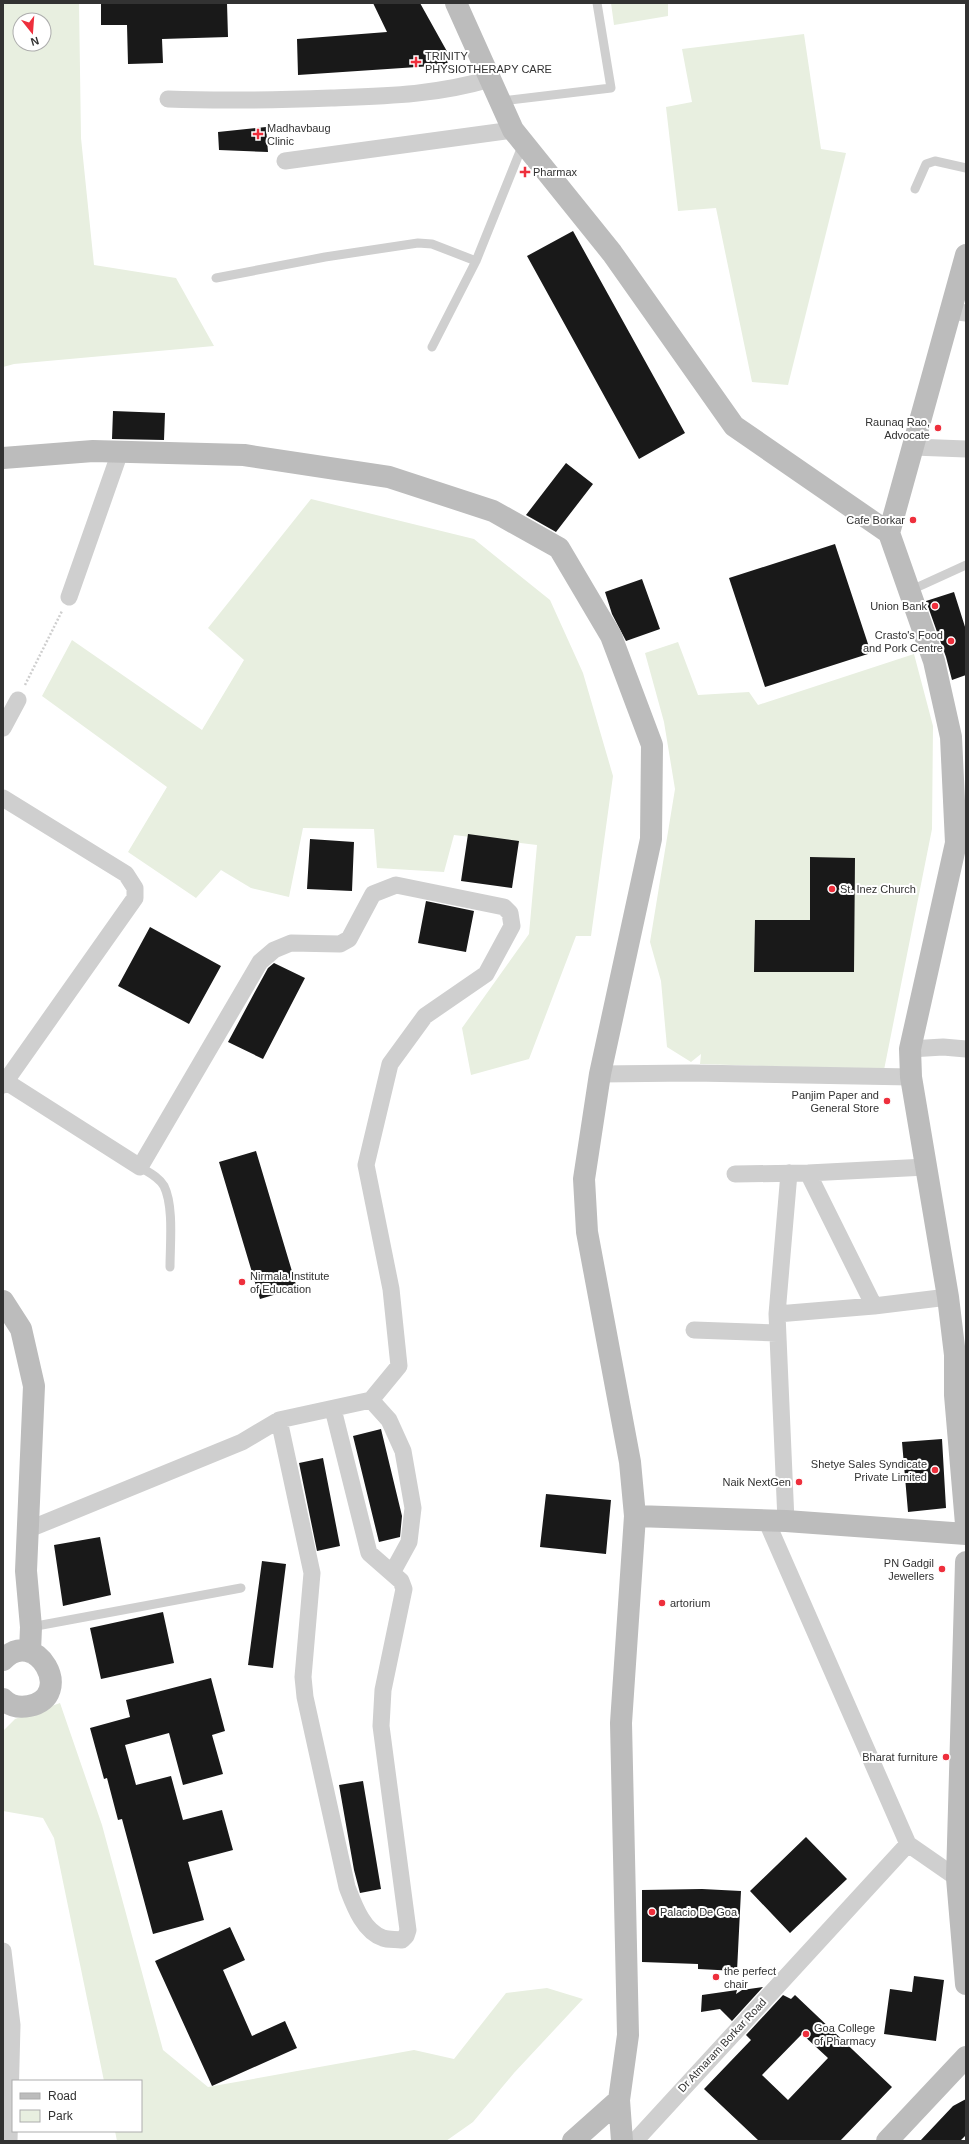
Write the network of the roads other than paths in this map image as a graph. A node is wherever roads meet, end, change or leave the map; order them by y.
1 (456, 3) edge
2 (597, 3) edge
3 (490, 79) junction
4 (168, 99) dead end
5 (500, 102) junction
6 (519, 136) junction
7 (285, 161) dead end
8 (966, 168) edge
9 (915, 190) dead end
10 (966, 255) edge
11 (476, 261) junction
12 (216, 278) dead end
13 (958, 312) edge
14 (432, 347) dead end
15 (912, 447) junction
16 (966, 449) edge
17 (120, 452) junction
18 (3, 458) edge
19 (889, 533) junction
20 (966, 561) edge
21 (966, 565) edge
22 (909, 591) junction
23 (69, 597) road end
24 (18, 700) road end
25 (3, 728) edge
26 (3, 798) edge
27 (961, 844) edge
28 (910, 1049) junction
29 (966, 1049) edge
30 (600, 1074) junction
31 (911, 1076) junction
32 (4, 1083) edge
33 (140, 1167) junction
34 (926, 1167) junction
35 (789, 1173) junction
36 (808, 1173) junction
37 (735, 1174) dead end
38 (170, 1267) dead end
39 (948, 1297) junction
40 (3, 1301) edge
41 (874, 1306) junction
42 (777, 1314) junction
43 (694, 1330) dead end
44 (777, 1333) junction
45 (960, 1355) edge
46 (371, 1400) junction
47 (333, 1409) junction
48 (279, 1420) junction
49 (635, 1516) junction
50 (776, 1520) junction
51 (966, 1524) edge
52 (27, 1530) junction
53 (966, 1534) edge
54 (966, 1562) edge
55 (392, 1574) junction
56 (241, 1588) dead end
57 (31, 1627) junction
58 (30, 1652) junction
59 (3, 1660) edge
60 (4, 1703) edge
61 (908, 1844) junction
62 (957, 1878) junction
63 (3, 1951) edge
64 (966, 1984) edge
65 (966, 2057) edge
66 (619, 2100) junction
67 (8, 2141) edge
68 (573, 2141) edge
69 (622, 2141) edge
70 (635, 2141) edge
71 (887, 2141) edge

1 - 3 main road
2 - 5 lane
3 - 4 street
3 - 5 main road
5 - 6 main road
6 - 7 street
6 - 11 lane
6 - 19 main road
8 - 9 lane
10 - 13 main road
11 - 12 lane
11 - 14 lane
13 - 15 main road
15 - 16 street
15 - 19 main road
17 - 18 main road
17 - 23 street
17 - 30 main road
19 - 22 main road
20 - 21 lane
21 - 22 lane
22 - 27 main road
24 - 25 street
26 - 32 street
27 - 28 main road
28 - 29 street
28 - 31 main road
30 - 31 street
30 - 49 main road
31 - 34 main road
32 - 33 street
33 - 38 lane
33 - 46 street
34 - 36 street
34 - 39 main road
35 - 36 street
35 - 37 street
35 - 42 street
36 - 41 street
39 - 41 street
39 - 45 main road
40 - 52 main road
41 - 42 street
42 - 44 street
43 - 44 street
44 - 50 street
45 - 51 main road
46 - 47 street
46 - 55 street
47 - 48 street
47 - 55 street
48 - 52 street
48 - 55 street
49 - 50 main road
49 - 66 main road
50 - 53 main road
50 - 61 street
52 - 57 main road
54 - 62 main road
56 - 57 lane
57 - 58 main road
58 - 59 main road
58 - 60 main road
61 - 62 street
61 - 70 street, Dr Atmaram Borkar Road
62 - 64 main road
63 - 67 street
65 - 71 main road
66 - 68 main road
66 - 69 main road

